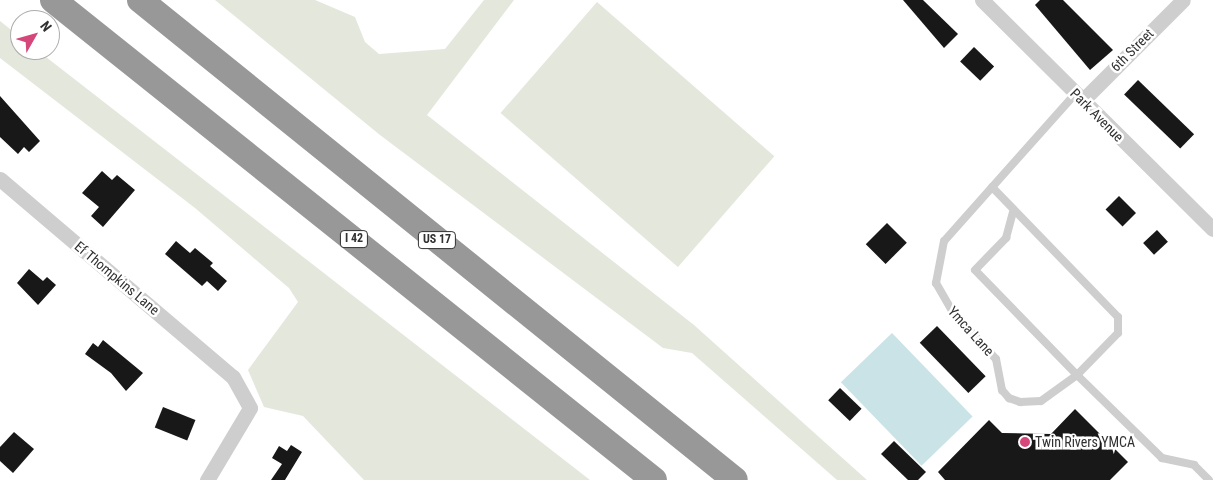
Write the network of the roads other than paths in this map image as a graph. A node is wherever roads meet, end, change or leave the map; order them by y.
1 (54, 0) edge
2 (140, 0) edge
3 (982, 0) edge
4 (1183, 0) edge
5 (1080, 97) junction
6 (0, 179) edge
7 (992, 187) junction
8 (1013, 212) junction
9 (1213, 229) edge
10 (1077, 375) junction
11 (207, 480) edge
12 (654, 480) edge
13 (735, 480) edge
14 (1210, 480) edge

1 - 12 highway, I 42
2 - 13 highway, US 17
3 - 5 street, Park Avenue
4 - 5 street, 6th Street
5 - 7 lane, Ymca Lane
5 - 9 street, Park Avenue
6 - 11 street, Ef Thompkins Lane
7 - 8 lane
7 - 10 lane, Ymca Lane
8 - 10 lane
8 - 10 lane
10 - 14 lane

